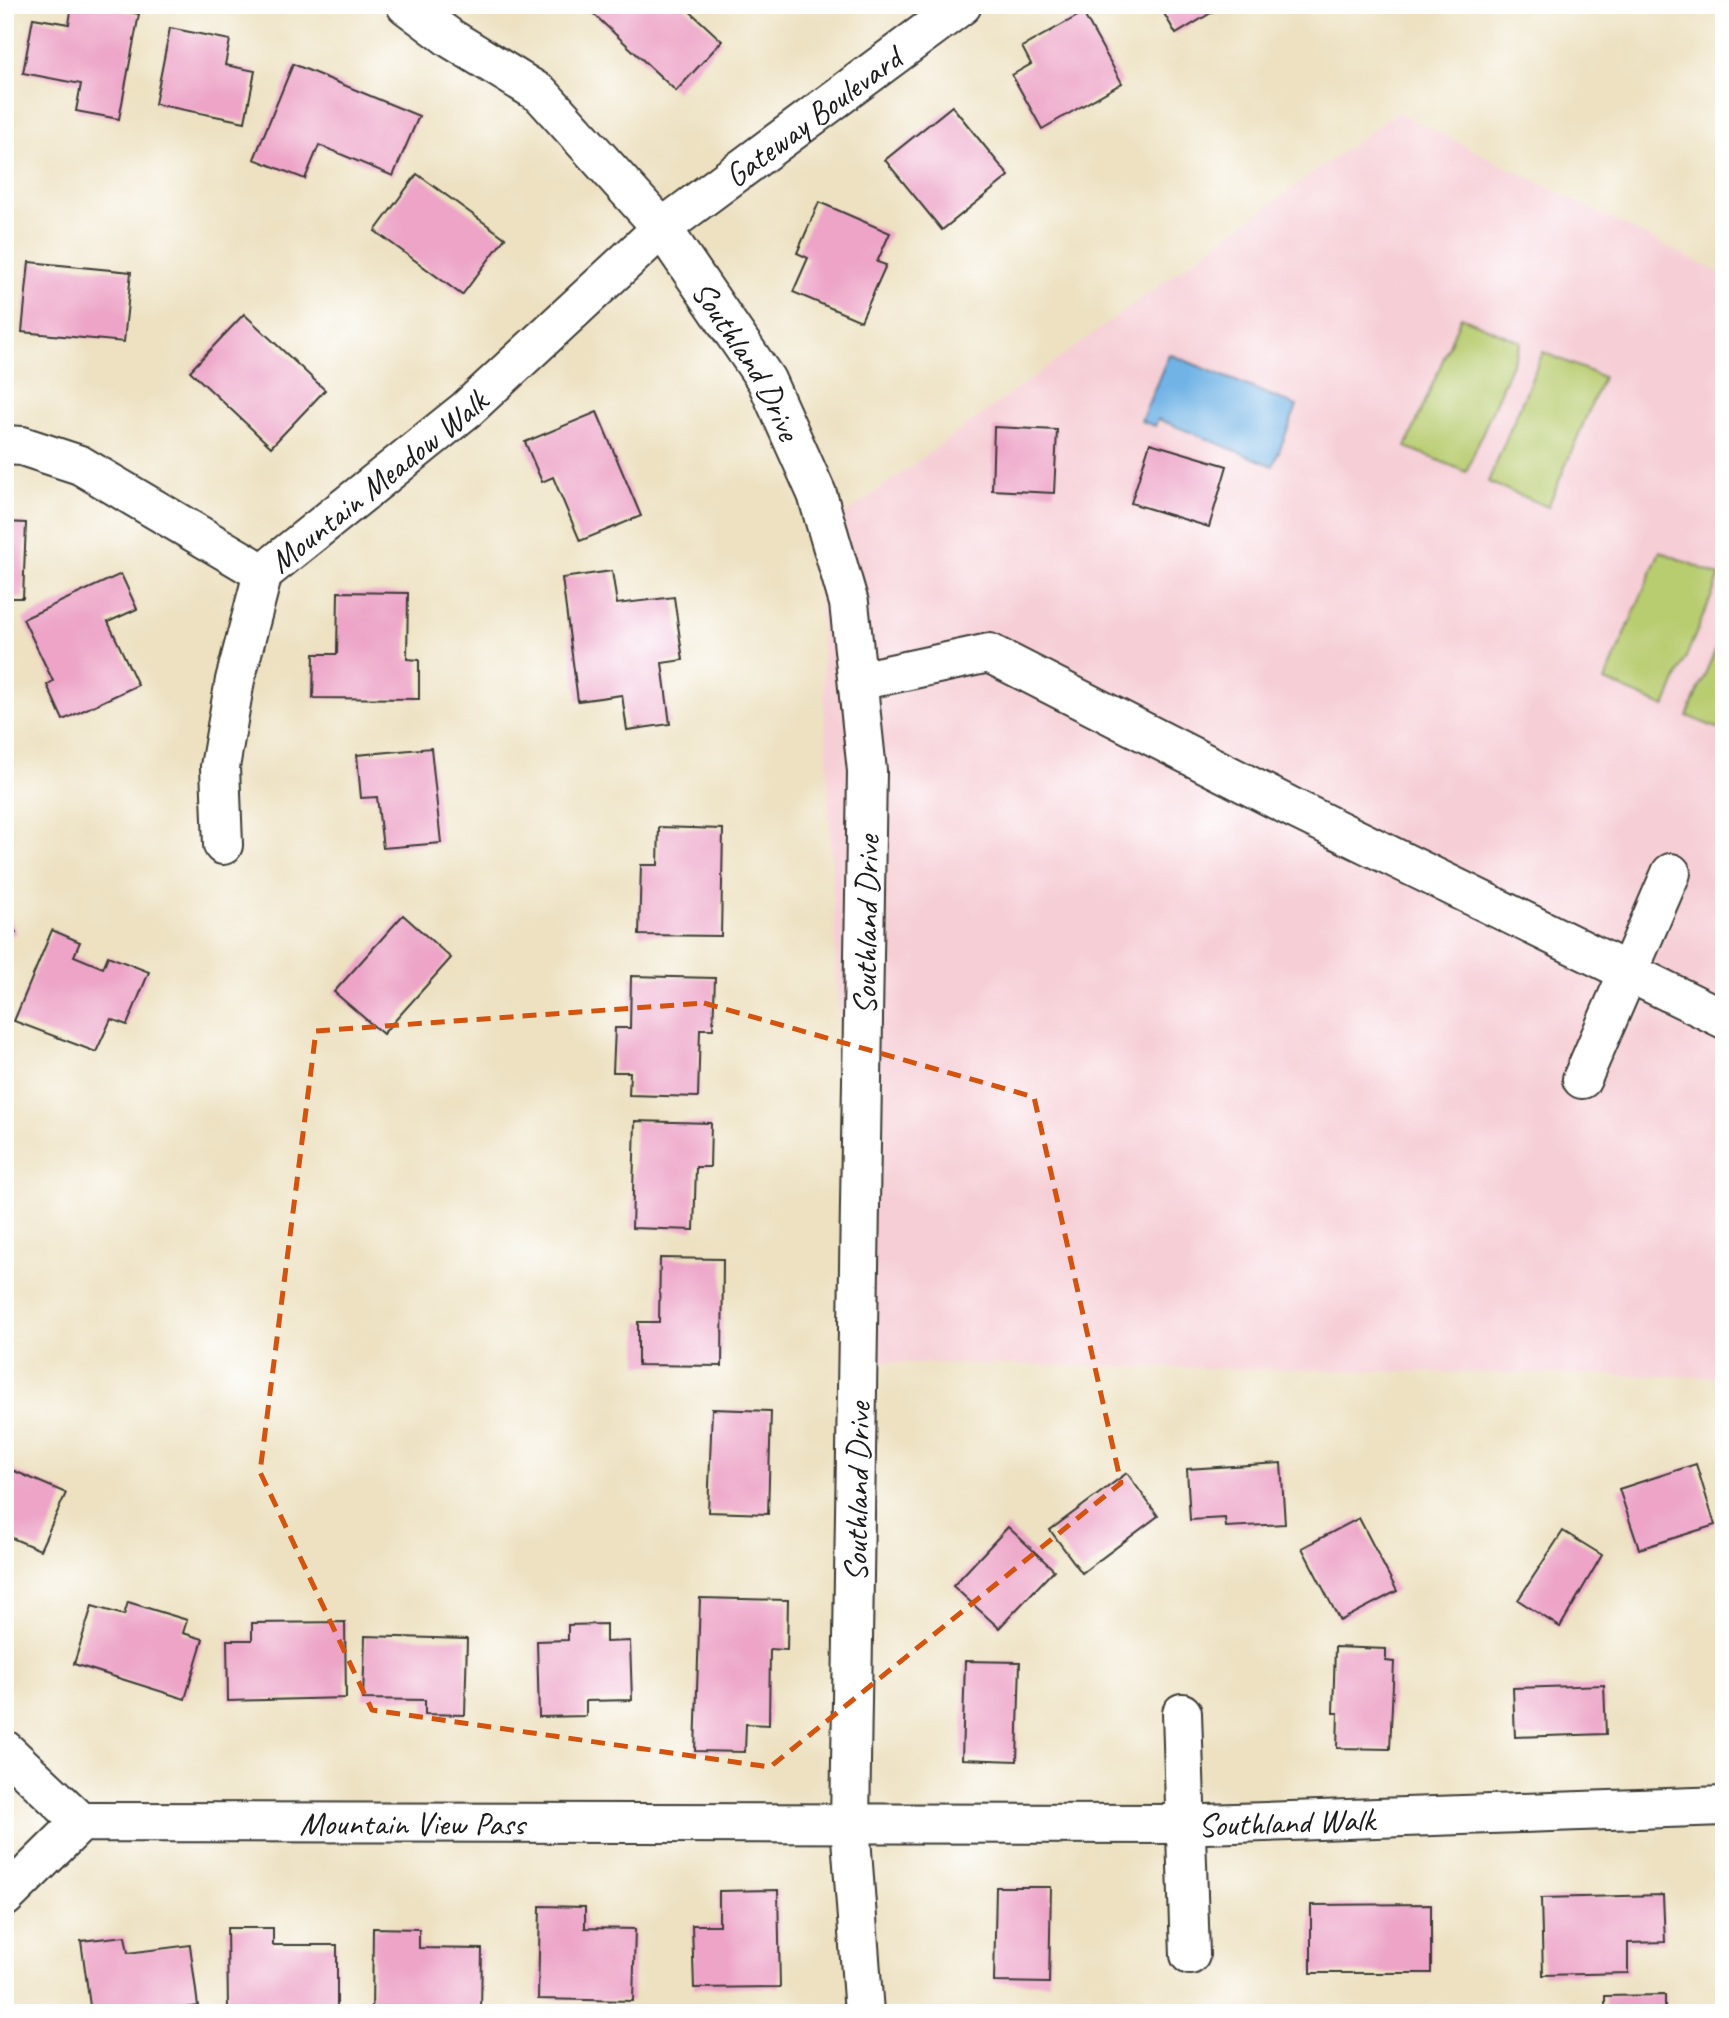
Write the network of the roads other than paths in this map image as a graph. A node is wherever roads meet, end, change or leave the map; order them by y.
1 (406, 5) edge
2 (962, 5) edge
3 (662, 228) junction
4 (5, 445) edge
5 (263, 573) junction
6 (858, 681) junction
7 (223, 845) dead end
8 (1671, 873) dead end
9 (1630, 973) junction
10 (1724, 1019) edge
11 (1582, 1079) dead end
12 (1182, 1713) dead end
13 (5, 1750) edge
14 (1724, 1806) edge
15 (81, 1822) junction
16 (850, 1824) junction
17 (1184, 1824) junction
18 (5, 1897) edge
19 (1190, 1955) dead end
20 (864, 2013) edge

1 - 3 street, Southland Drive
2 - 3 street, Gateway Boulevard
3 - 5 street, Mountain Meadow Walk
3 - 6 street, Southland Drive
4 - 5 street
5 - 7 street, Mountain Meadow Walk
6 - 9 street
6 - 16 street, Southland Drive
8 - 9 street
9 - 10 street
9 - 11 street
12 - 17 street
13 - 15 street
14 - 17 street, Southland Walk
15 - 16 street, Mountain View Pass
15 - 18 street
16 - 17 street, Southland Walk
16 - 20 street, Southland Drive
17 - 19 street

